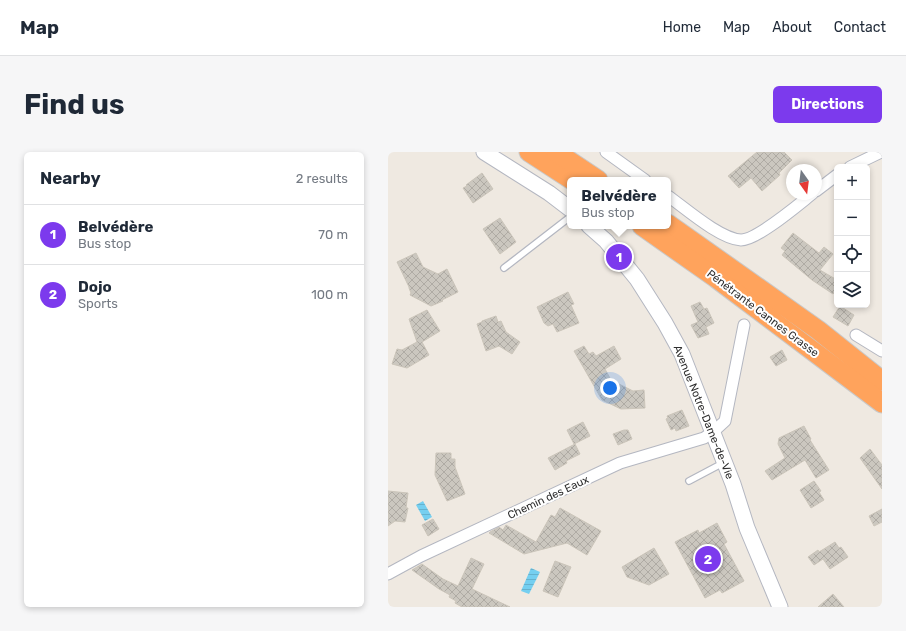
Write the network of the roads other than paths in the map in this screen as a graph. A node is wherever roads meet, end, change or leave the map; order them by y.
1 (484, 152) edge
2 (529, 152) edge
3 (556, 152) edge
4 (575, 152) edge
5 (881, 152) edge
6 (610, 153) edge
7 (856, 164) edge
8 (567, 177) edge
9 (594, 177) edge
10 (608, 177) edge
11 (641, 177) edge
12 (834, 177) edge
13 (822, 186) edge
14 (671, 198) edge
15 (804, 200) edge
16 (567, 207) edge
17 (567, 219) edge
18 (672, 226) edge
19 (592, 229) edge
20 (646, 229) edge
21 (504, 268) dead end
22 (744, 325) dead end
23 (856, 335) dead end
24 (882, 351) edge
25 (882, 381) edge
26 (882, 403) edge
27 (713, 432) junction
28 (725, 462) junction
29 (689, 482) dead end
30 (734, 484) junction
31 (388, 574) edge
32 (780, 607) edge
33 (789, 607) edge

1 - 16 street
2 - 8 highway
3 - 9 highway
4 - 10 highway
5 - 7 street
6 - 11 street
12 - 13 street
14 - 15 street
17 - 21 lane
18 - 25 highway, Pénétrante Cannes Grasse
19 - 27 street, Avenue Notre-Dame-de-Vie
20 - 26 highway, Pénétrante Cannes Grasse
22 - 27 street
23 - 24 street
27 - 28 street, Avenue Notre-Dame-de-Vie
27 - 31 street, Chemin des Eaux
28 - 29 lane
28 - 30 street, Avenue Notre-Dame-de-Vie
30 - 32 street, Avenue Notre-Dame-de-Vie
30 - 33 street, Avenue Notre-Dame-de-Vie

